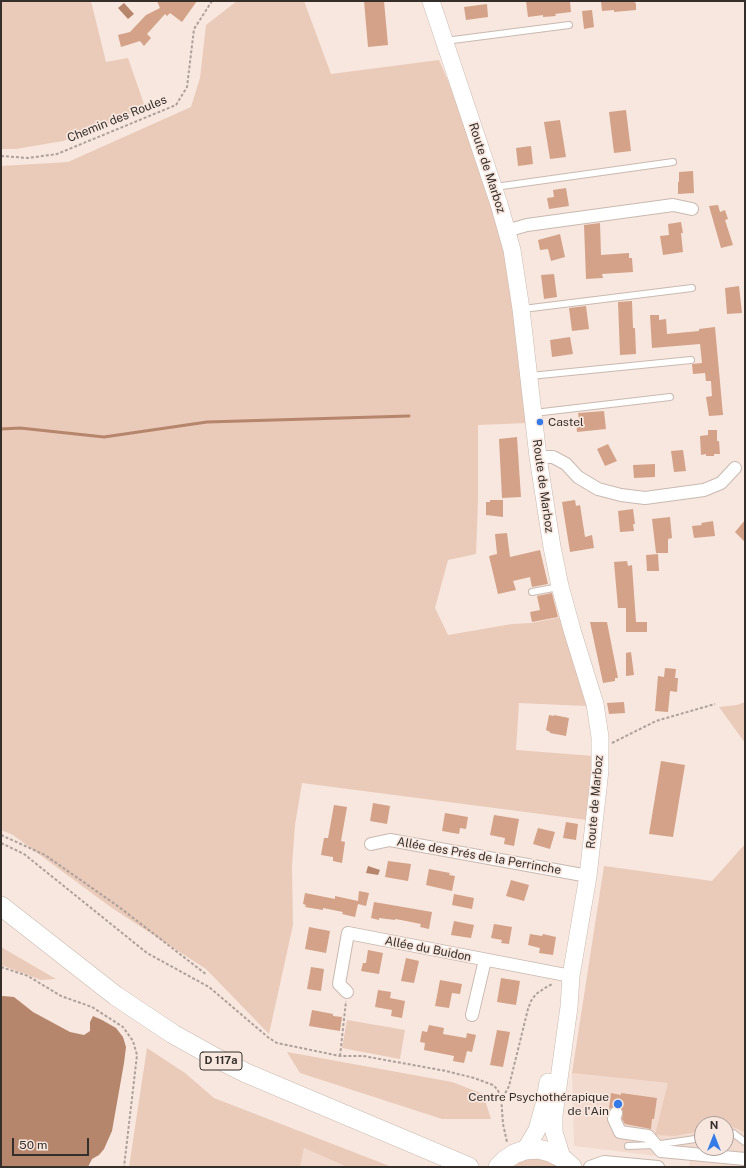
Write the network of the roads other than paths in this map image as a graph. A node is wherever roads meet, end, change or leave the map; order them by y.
1 (431, 1) edge
2 (569, 25) dead end
3 (444, 41) junction
4 (673, 162) dead end
5 (494, 187) junction
6 (692, 209) dead end
7 (506, 231) junction
8 (692, 288) dead end
9 (521, 309) junction
10 (691, 360) dead end
11 (528, 376) junction
12 (670, 397) dead end
13 (533, 413) junction
14 (538, 457) junction
15 (735, 468) dead end
16 (560, 586) junction
17 (532, 592) dead end
18 (370, 844) dead end
19 (588, 876) junction
20 (1, 906) edge
21 (485, 960) junction
22 (568, 976) junction
23 (347, 992) road end
24 (472, 1015) dead end
25 (616, 1113) dead end
26 (734, 1134) edge
27 (694, 1139) edge
28 (745, 1142) edge
29 (654, 1145) junction
30 (628, 1146) dead end
31 (516, 1148) junction
32 (745, 1159) edge
33 (567, 1162) edge
34 (628, 1166) edge
35 (469, 1167) edge
36 (498, 1167) edge
37 (590, 1167) edge
38 (658, 1167) edge

1 - 3 main road, Route de Marboz
2 - 3 lane
3 - 5 main road, Route de Marboz
4 - 5 lane
5 - 7 main road, Route de Marboz
6 - 7 street
7 - 9 main road, Route de Marboz
8 - 9 lane
9 - 11 main road, Route de Marboz
10 - 11 lane
11 - 13 main road, Route de Marboz
12 - 13 lane
13 - 14 main road, Route de Marboz
14 - 15 street
14 - 16 main road, Route de Marboz
16 - 17 lane
16 - 19 main road, Route de Marboz
18 - 19 street, Allée des Prés de la Perrinche
19 - 22 main road, Route de Marboz
20 - 35 main road, D 117a
21 - 22 street, Allée du Buidon
21 - 23 street, Allée du Buidon
21 - 24 street
22 - 31 main road, Route de Marboz
22 - 33 main road, Route de Marboz
25 - 29 street
26 - 28 lane
27 - 29 lane
29 - 30 lane
29 - 32 street
31 - 33 main road
31 - 36 main road
34 - 37 street
34 - 38 street

